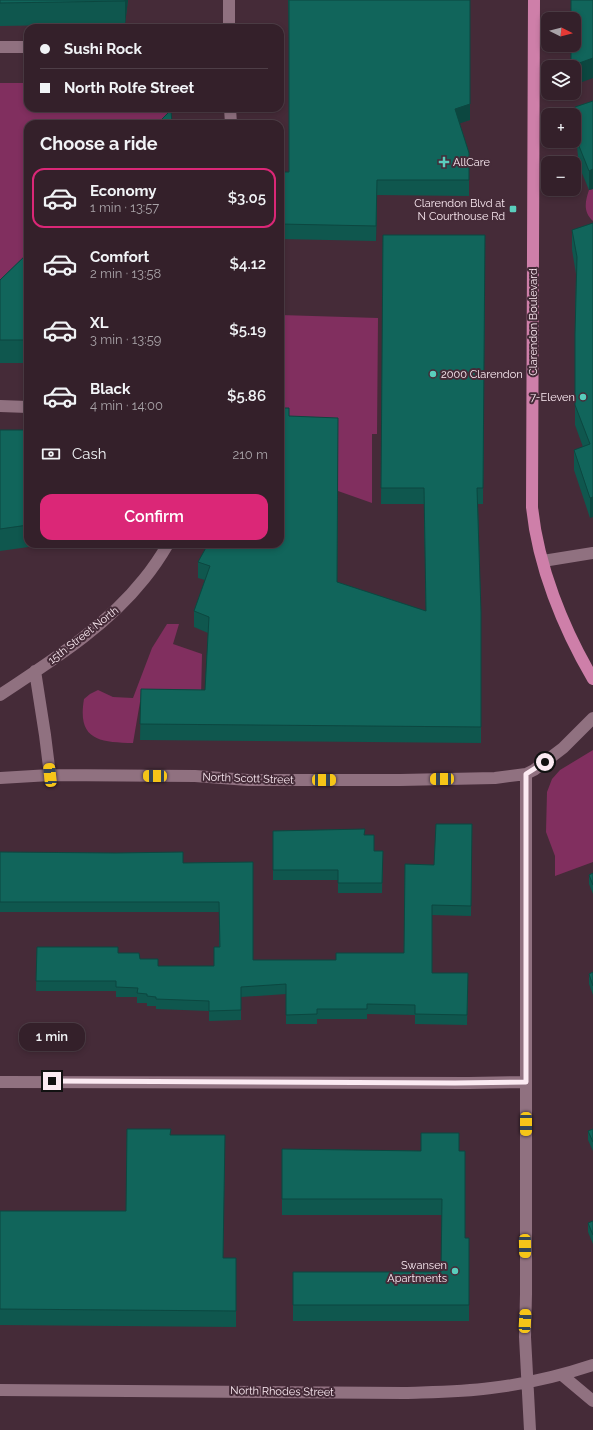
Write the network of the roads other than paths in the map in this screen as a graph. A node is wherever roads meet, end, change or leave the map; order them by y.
1 (229, 0) edge
2 (534, 0) edge
3 (229, 24) edge
4 (0, 47) edge
5 (24, 47) edge
6 (0, 406) edge
7 (24, 407) edge
8 (165, 548) edge
9 (593, 553) edge
10 (543, 561) junction
11 (36, 671) junction
12 (593, 679) edge
13 (0, 695) edge
14 (593, 718) edge
15 (526, 774) junction
16 (50, 775) junction
17 (0, 778) edge
18 (0, 1082) edge
19 (526, 1082) junction
20 (593, 1365) edge
21 (562, 1375) junction
22 (527, 1382) junction
23 (0, 1390) edge
24 (593, 1401) edge
25 (530, 1430) edge

1 - 3 street
2 - 10 main road, Clarendon Boulevard
4 - 5 street
6 - 7 street
8 - 11 street, 15th Street North
9 - 10 street
10 - 12 main road, Clarendon Boulevard
11 - 13 street, 15th Street North
11 - 16 street
14 - 15 street, North Scott Street
15 - 16 street, North Scott Street
15 - 19 street
16 - 17 street, North Scott Street
18 - 19 street
19 - 22 street
20 - 21 street, North Rhodes Street
21 - 22 street, North Rhodes Street
21 - 24 street
22 - 23 street, North Rhodes Street
22 - 25 street

